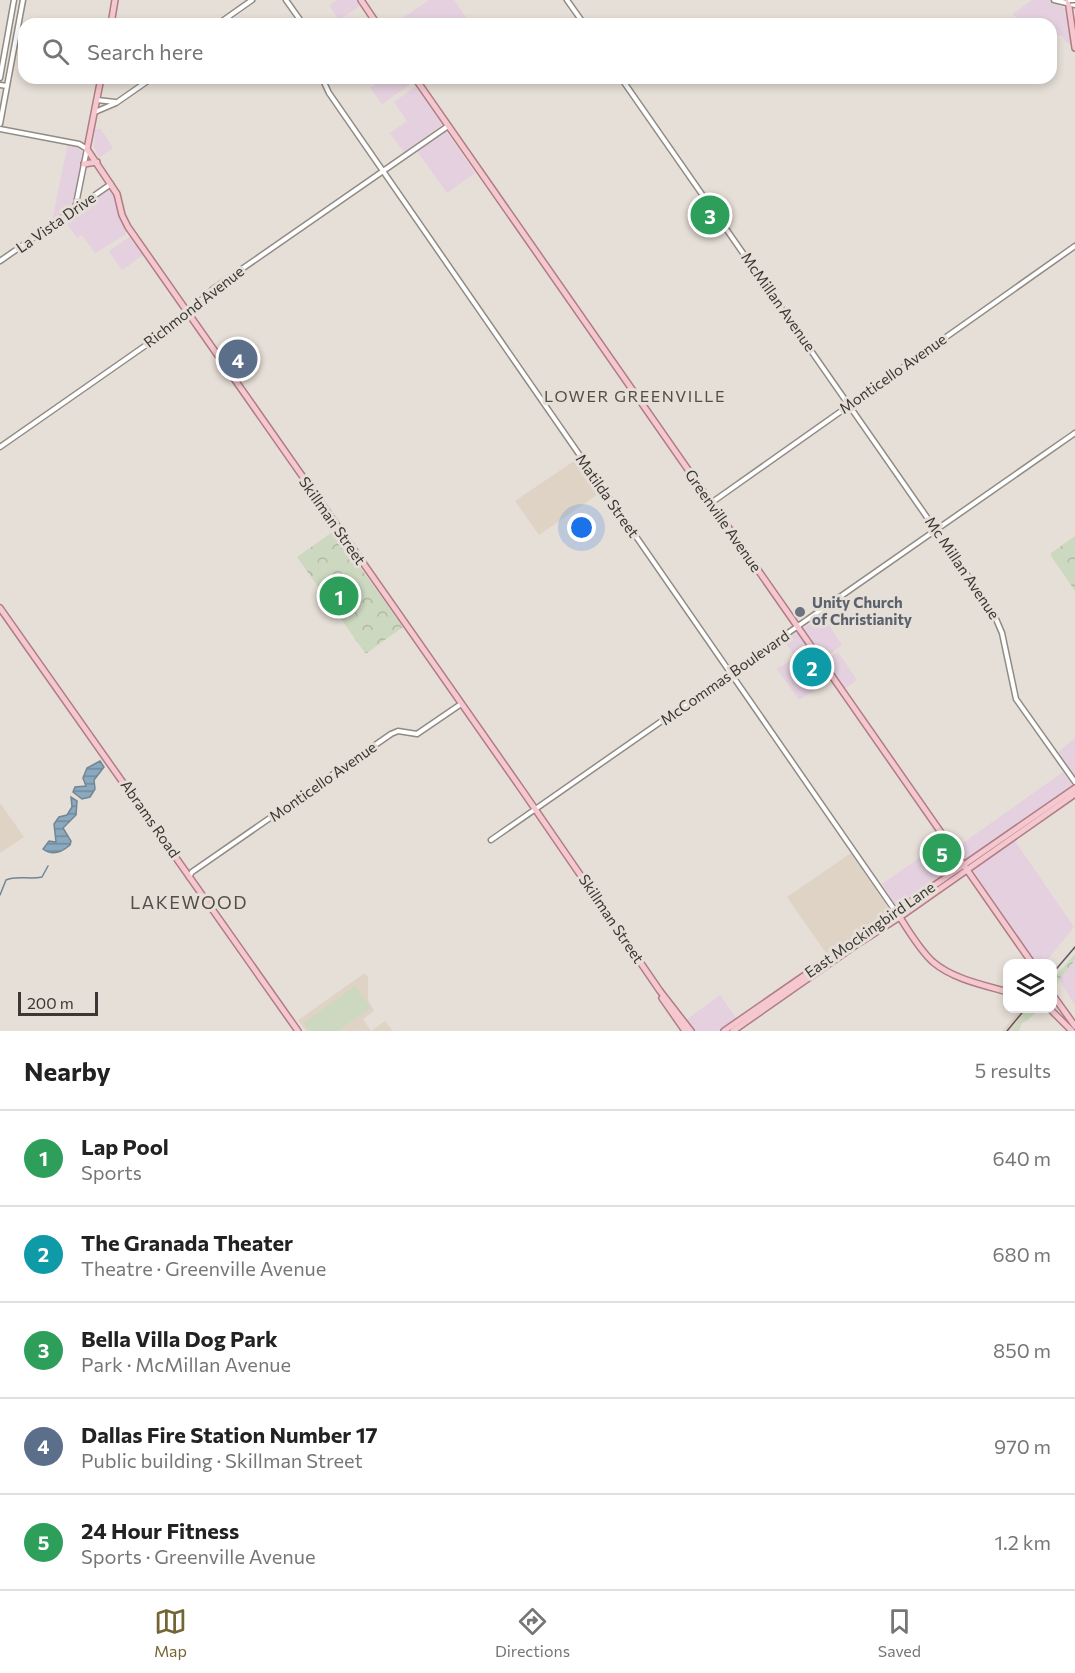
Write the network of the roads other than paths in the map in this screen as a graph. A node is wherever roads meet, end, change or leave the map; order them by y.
1 (14, 0) edge
2 (23, 0) edge
3 (115, 0) edge
4 (252, 0) edge
5 (286, 0) edge
6 (361, 0) edge
7 (567, 0) edge
8 (1054, 0) edge
9 (1075, 0) edge
10 (1070, 3) edge
11 (1073, 16) edge
12 (20, 18) edge
13 (112, 18) edge
14 (226, 18) edge
15 (299, 18) edge
16 (373, 18) edge
17 (580, 18) edge
18 (18, 27) edge
19 (1075, 48) edge
20 (0, 78) edge
21 (100, 84) edge
22 (143, 84) edge
23 (325, 84) edge
24 (419, 84) edge
25 (625, 84) edge
26 (0, 85) edge
27 (7, 86) junction
28 (97, 100) junction
29 (119, 101) junction
30 (95, 111) junction
31 (0, 124) edge
32 (448, 126) junction
33 (0, 129) edge
34 (87, 149) junction
35 (97, 162) junction
36 (84, 164) junction
37 (383, 172) junction
38 (111, 184) junction
39 (78, 196) junction
40 (85, 202) junction
41 (75, 209) junction
42 (1075, 246) edge
43 (0, 261) edge
44 (188, 314) junction
45 (850, 405) junction
46 (1075, 433) edge
47 (872, 438) joint
48 (0, 447) edge
49 (711, 503) junction
50 (936, 530) junction
51 (0, 608) edge
52 (798, 627) junction
53 (731, 674) junction
54 (461, 704) junction
55 (1075, 785) edge
56 (1075, 794) edge
57 (535, 810) junction
58 (1044, 812) junction
59 (491, 840) dead end
60 (964, 868) junction
61 (189, 877) junction
62 (898, 915) junction
63 (1029, 959) edge
64 (1003, 990) edge
65 (660, 991) junction
66 (1057, 1000) edge
67 (1054, 1013) edge
68 (1075, 1026) edge
69 (729, 1030) edge
70 (298, 1031) edge
71 (685, 1031) edge
72 (691, 1031) edge
73 (1072, 1031) edge

1 - 20 street
2 - 12 street
3 - 13 main road
4 - 14 street
5 - 15 street
6 - 16 main road
7 - 17 street
8 - 10 street
9 - 10 street, bridge
10 - 11 main road
11 - 19 main road
18 - 27 street
21 - 28 main road
22 - 29 street
23 - 37 street, Matilda Street
24 - 32 main road, Greenville Avenue
25 - 45 street, McMillan Avenue
26 - 27 street
27 - 31 street
28 - 29 street
28 - 30 main road
29 - 30 street
30 - 34 main road
32 - 37 street, Richmond Avenue
32 - 49 main road, Greenville Avenue
33 - 34 street
34 - 35 main road, Skillman Street
34 - 36 street
35 - 36 main road
35 - 38 main road, Skillman Street
36 - 39 street
37 - 44 street, Richmond Avenue
37 - 53 street, Matilda Street
38 - 40 street, La Vista Drive
38 - 44 main road, Skillman Street
39 - 40 street
39 - 41 street
40 - 41 street, La Vista Drive
41 - 43 street, La Vista Drive
42 - 45 street, Monticello Avenue
44 - 48 street, Richmond Avenue
44 - 54 main road, Skillman Street
45 - 47 street, McMillan Avenue
45 - 49 street, Monticello Avenue
46 - 50 street, McCommas Boulevard
47 - 50 street, Mc Millan Avenue
49 - 52 main road, Greenville Avenue
50 - 52 street, McCommas Boulevard
50 - 55 street, Mc Millan Avenue
51 - 61 main road, Abrams Road
52 - 53 street, McCommas Boulevard
52 - 60 main road, Greenville Avenue
53 - 57 street, McCommas Boulevard
53 - 62 street, Matilda Street
54 - 57 main road, Skillman Street
54 - 61 street, Monticello Avenue
55 - 58 main road, East Mockingbird Lane
56 - 58 main road, East Mockingbird Lane
57 - 59 street, McCommas Boulevard
57 - 65 main road, Skillman Street
58 - 60 main road, East Mockingbird Lane
60 - 62 main road, East Mockingbird Lane
60 - 63 main road, Greenville Avenue
61 - 70 main road, Abrams Road
62 - 64 main road
62 - 69 main road, East Mockingbird Lane
65 - 71 main road, Skillman Street
65 - 72 main road, Skillman Street
66 - 68 main road
67 - 73 main road

